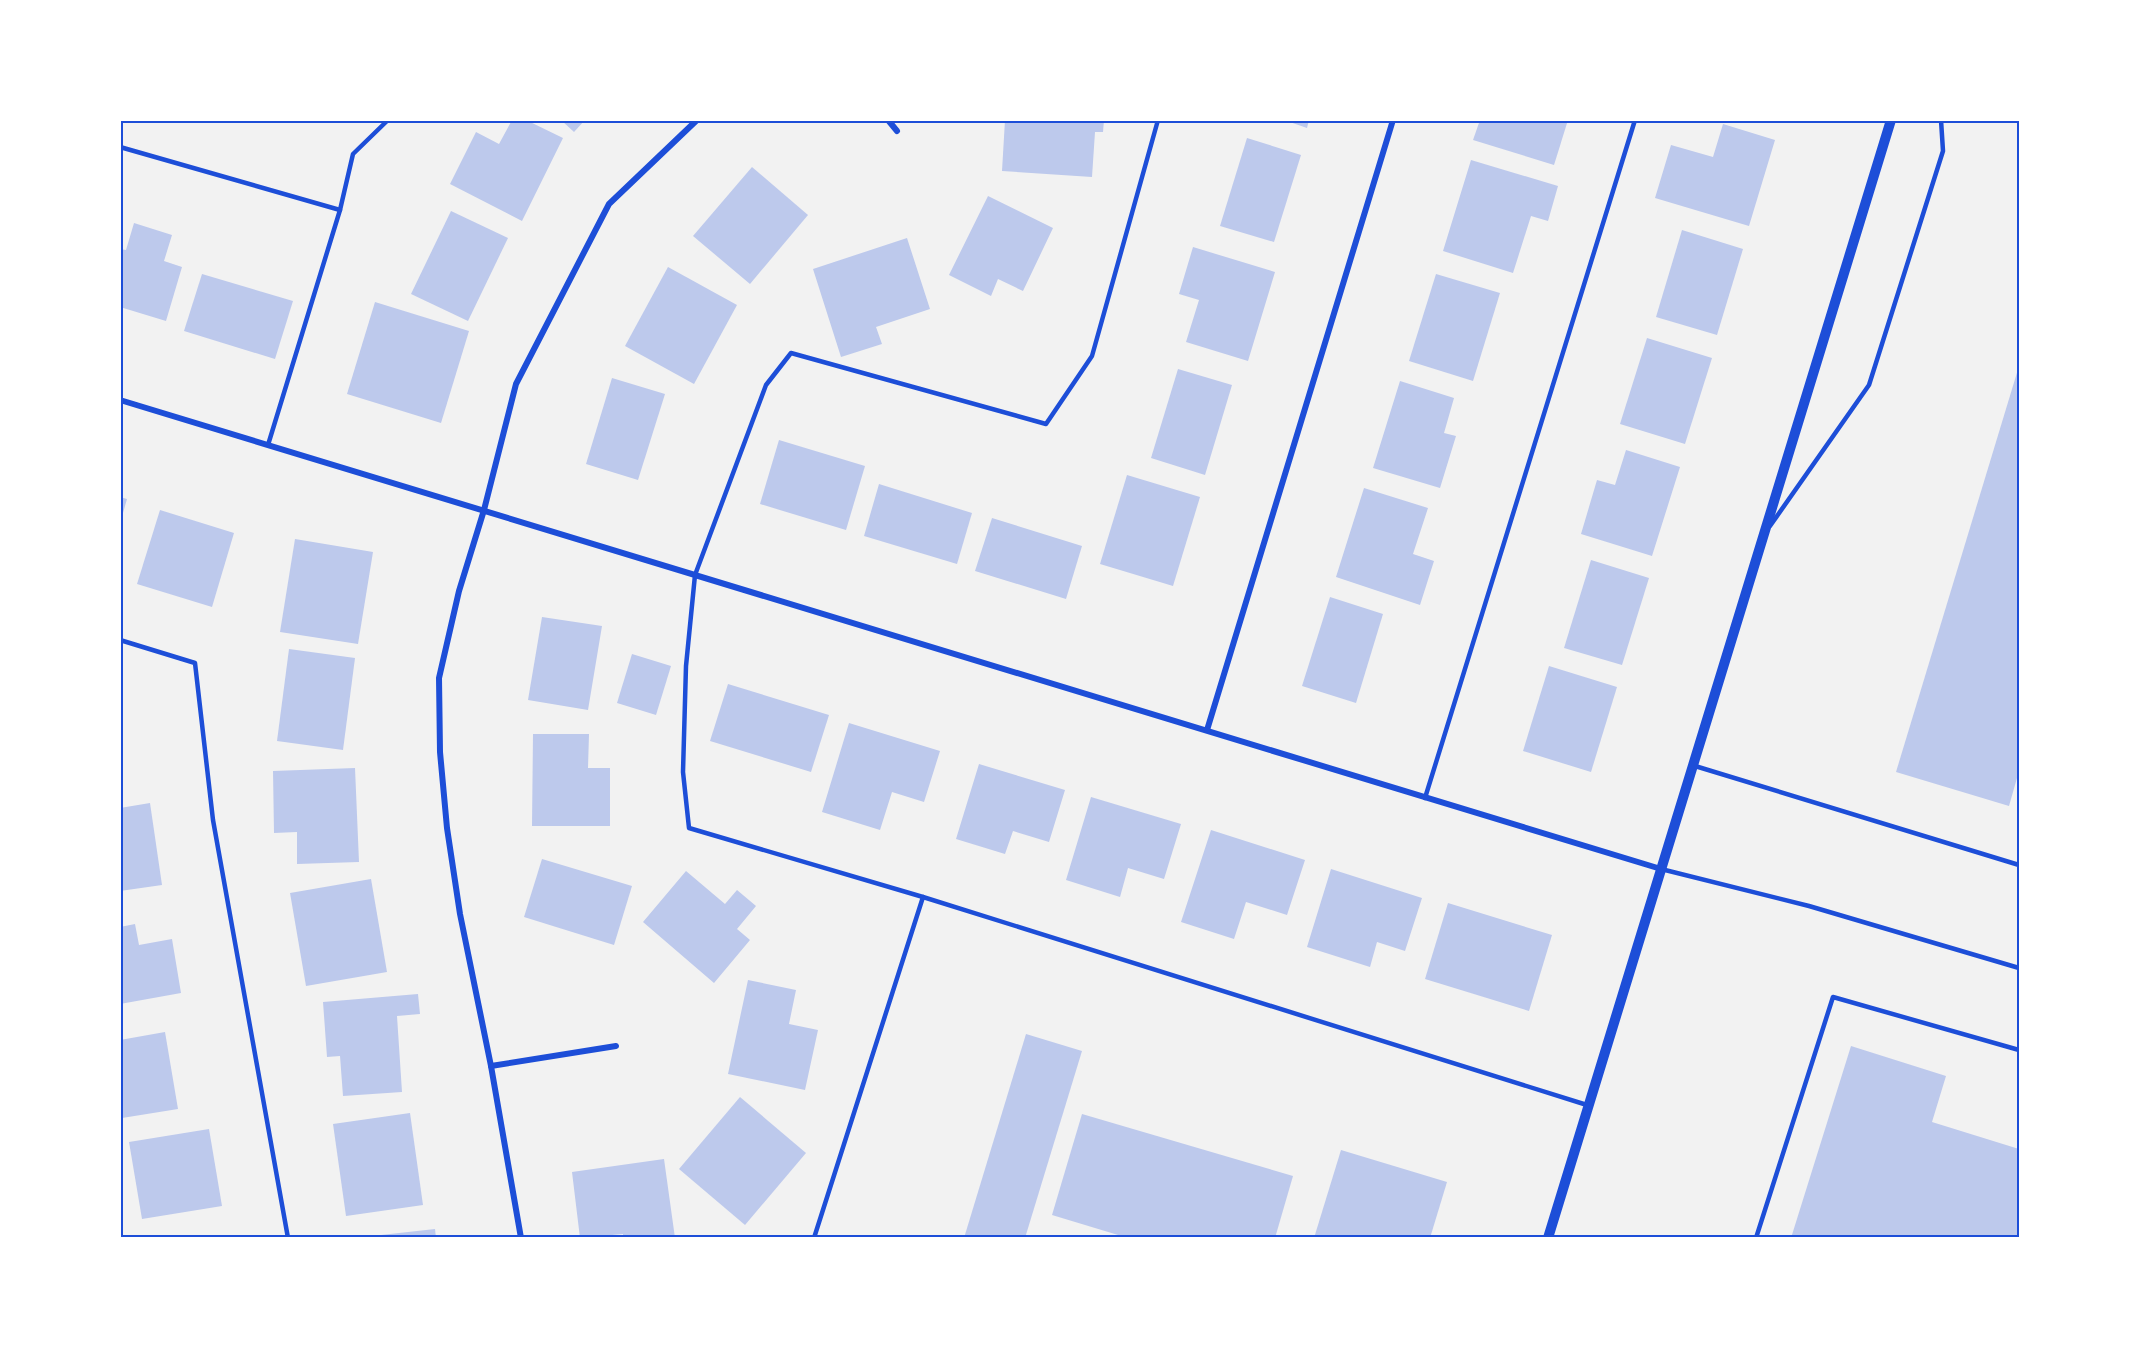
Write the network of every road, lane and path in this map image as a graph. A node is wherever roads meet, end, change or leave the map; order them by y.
1 (388, 120) edge
2 (697, 120) edge
3 (888, 120) edge
4 (1158, 120) edge
5 (1393, 120) edge
6 (1635, 120) edge
7 (1891, 120) edge
8 (1941, 120) edge
9 (897, 131) dead end
10 (120, 147) edge
11 (340, 210) junction
12 (120, 400) edge
13 (268, 445) junction
14 (484, 510) junction
15 (1764, 536) junction
16 (695, 575) junction
17 (120, 640) edge
18 (1207, 730) junction
19 (1693, 765) junction
20 (1425, 798) junction
21 (2019, 865) edge
22 (1661, 869) junction
23 (923, 897) junction
24 (2019, 968) edge
25 (616, 1046) dead end
26 (2019, 1050) edge
27 (491, 1066) junction
28 (1587, 1105) junction
29 (288, 1238) edge
30 (521, 1238) edge
31 (814, 1238) edge
32 (1548, 1238) edge
33 (1756, 1238) edge

1 - 11 lane
2 - 14 street
3 - 9 street
4 - 16 lane
5 - 18 street
6 - 20 lane
7 - 15 street
8 - 15 lane
10 - 11 lane
11 - 13 lane
12 - 13 street
13 - 14 street
14 - 16 street
14 - 27 street
15 - 19 street
16 - 18 street
16 - 23 lane
17 - 29 lane
18 - 20 street
19 - 21 lane
19 - 22 street
20 - 22 street
22 - 24 lane
22 - 28 street
23 - 28 lane
23 - 31 lane
25 - 27 street
26 - 33 lane
27 - 30 street
28 - 32 street

